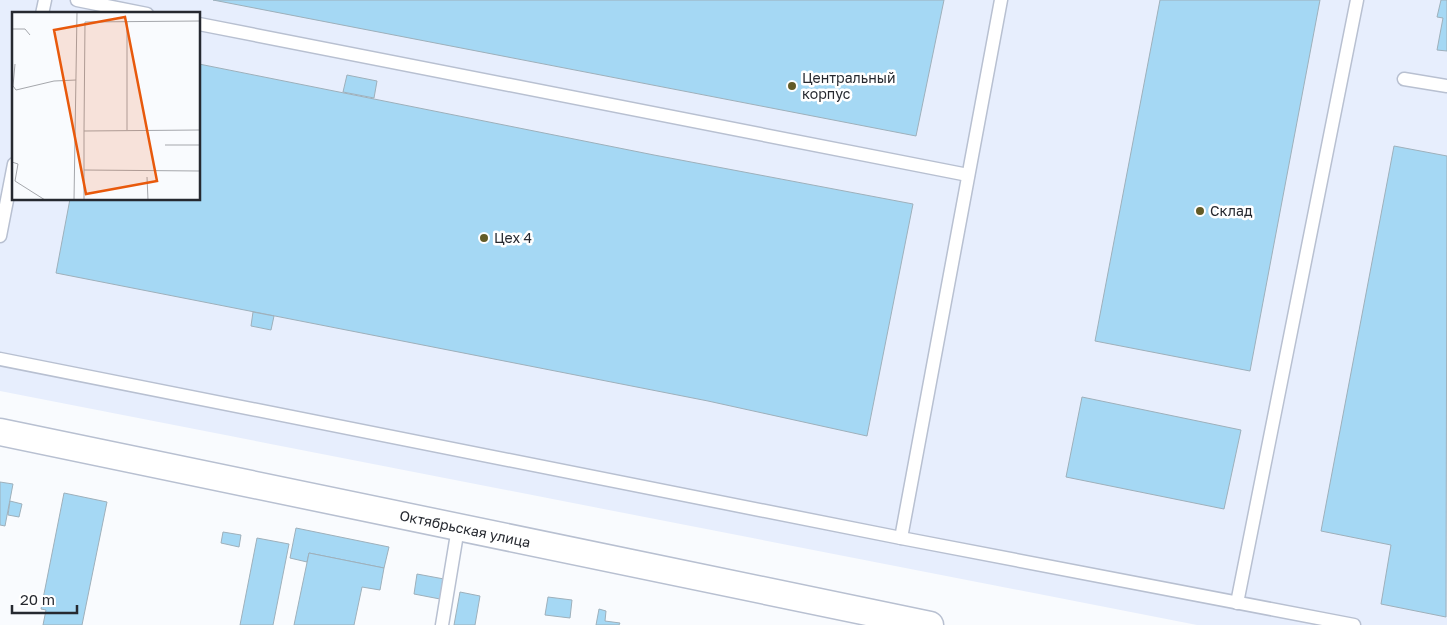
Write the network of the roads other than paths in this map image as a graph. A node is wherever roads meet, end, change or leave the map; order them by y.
1 (77, 0) edge
2 (1001, 0) edge
3 (1357, 0) edge
4 (137, 12) edge
5 (200, 24) edge
6 (1404, 79) dead end
7 (1447, 86) edge
8 (12, 174) edge
9 (968, 175) junction
10 (0, 236) edge
11 (0, 359) edge
12 (0, 432) edge
13 (458, 528) junction
14 (901, 538) junction
15 (1237, 603) junction
16 (442, 625) edge
17 (930, 625) edge
18 (1354, 625) edge

1 - 4 lane
2 - 9 lane
3 - 15 lane
5 - 9 lane
6 - 7 lane
8 - 10 lane
9 - 14 lane
11 - 14 lane
12 - 13 street, Октябрьская улица
13 - 16 lane
13 - 17 street, Октябрьская улица
14 - 15 lane
15 - 18 lane

